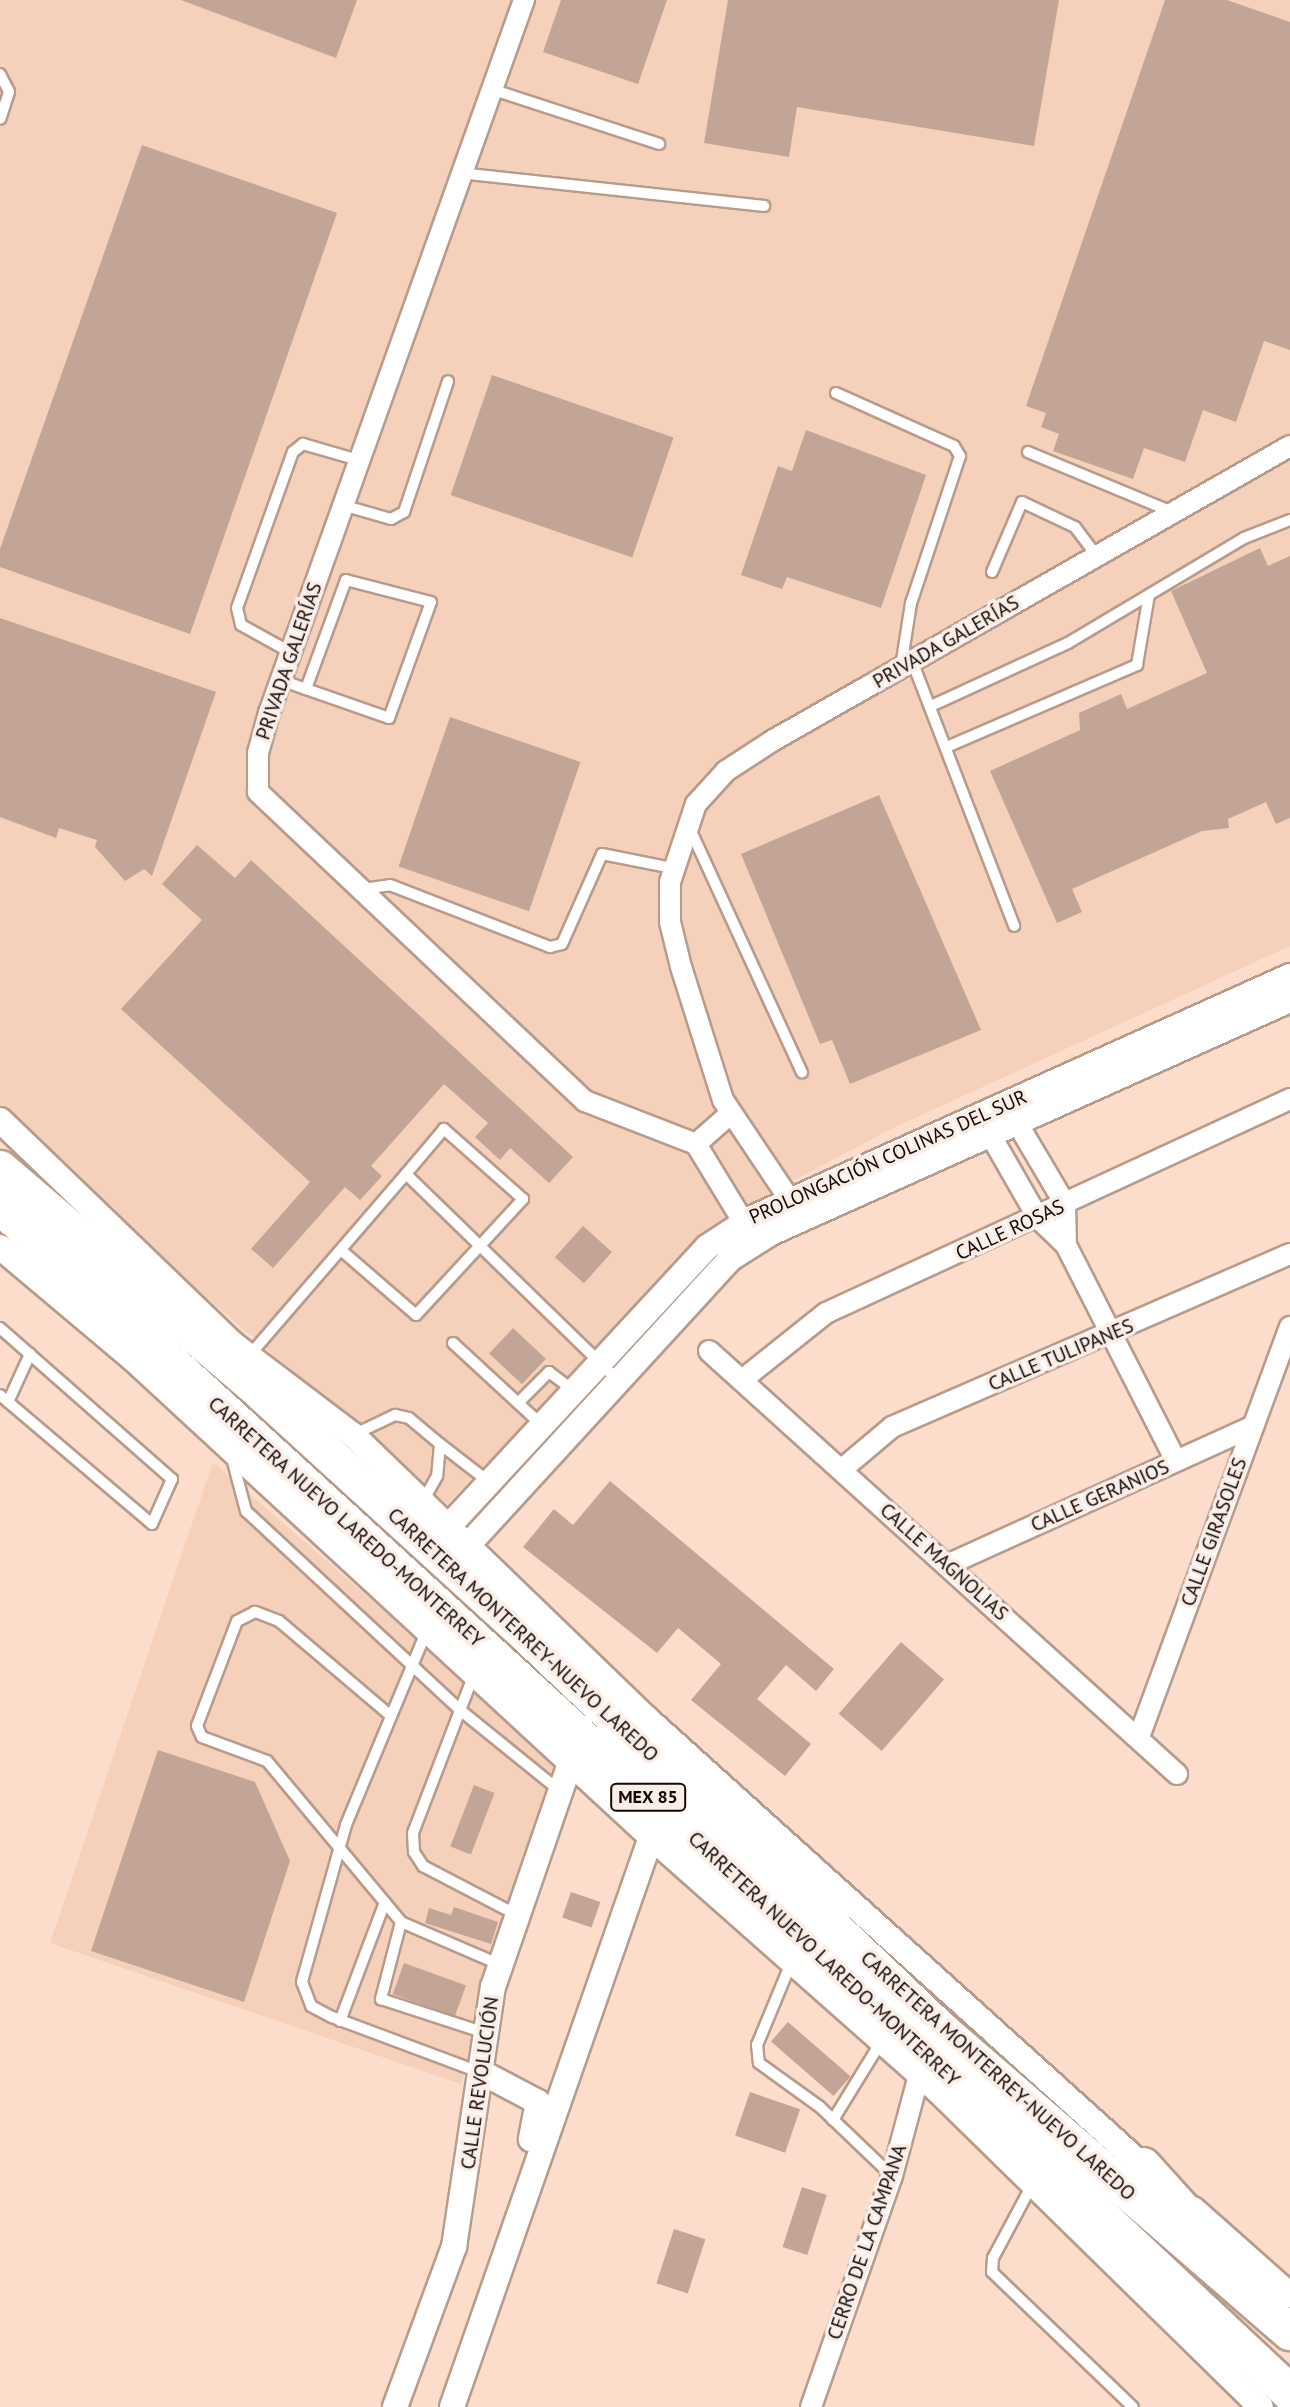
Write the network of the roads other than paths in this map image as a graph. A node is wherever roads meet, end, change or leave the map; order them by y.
1 (524, 0) edge
2 (0, 74) edge
3 (491, 89) junction
4 (0, 119) edge
5 (659, 144) dead end
6 (460, 173) junction
7 (764, 206) dead end
8 (448, 381) dead end
9 (836, 393) dead end
10 (1290, 446) edge
11 (1028, 452) dead end
12 (358, 460) junction
13 (342, 505) junction
14 (1174, 513) junction
15 (1290, 520) edge
16 (1097, 556) junction
17 (992, 572) dead end
18 (1149, 595) junction
19 (290, 652) junction
20 (906, 665) junction
21 (280, 680) junction
22 (306, 689) junction
23 (931, 706) junction
24 (949, 746) junction
25 (686, 820) junction
26 (672, 868) junction
27 (359, 890) junction
28 (1014, 926) dead end
29 (1290, 976) edge
30 (1290, 1000) edge
31 (802, 1072) dead end
32 (1290, 1099) edge
33 (730, 1114) junction
34 (1012, 1114) junction
35 (0, 1120) edge
36 (987, 1128) junction
37 (696, 1144) junction
38 (0, 1169) edge
39 (406, 1174) junction
40 (1065, 1204) junction
41 (0, 1206) edge
42 (797, 1211) junction
43 (1038, 1218) junction
44 (750, 1233) junction
45 (15, 1240) edge
46 (484, 1245) junction
47 (1066, 1245) junction
48 (341, 1250) junction
49 (1290, 1254) edge
50 (1290, 1327) edge
51 (0, 1328) edge
52 (1111, 1335) junction
53 (453, 1343) dead end
54 (709, 1351) dead end
55 (30, 1354) junction
56 (240, 1357) junction
57 (133, 1359) joint
58 (599, 1361) junction
59 (279, 1380) junction
60 (618, 1380) junction
61 (742, 1380) junction
62 (573, 1389) junction
63 (4, 1398) edge
64 (518, 1403) junction
65 (592, 1408) junction
66 (541, 1424) junction
67 (1253, 1426) junction
68 (353, 1435) junction
69 (561, 1443) junction
70 (440, 1444) junction
71 (230, 1449) junction
72 (1176, 1461) junction
73 (841, 1470) junction
74 (489, 1482) junction
75 (416, 1516) junction
76 (448, 1527) junction
77 (468, 1545) junction
78 (947, 1565) junction
79 (427, 1628) junction
80 (530, 1638) junction
81 (412, 1664) junction
82 (474, 1672) junction
83 (460, 1710) junction
84 (391, 1716) junction
85 (644, 1716) junction
86 (1139, 1737) junction
87 (571, 1760) junction
88 (1177, 1774) dead end
89 (562, 1793) junction
90 (651, 1837) junction
91 (339, 1848) junction
92 (385, 1902) junction
93 (518, 1915) junction
94 (401, 1922) junction
95 (792, 1961) junction
96 (501, 1965) junction
97 (340, 2021) junction
98 (486, 2033) junction
99 (881, 2042) junction
100 (481, 2072) junction
101 (928, 2083) junction
102 (833, 2120) junction
103 (1143, 2166) junction
104 (533, 2172) junction
105 (892, 2176) junction
106 (1033, 2184) junction
107 (1290, 2295) edge
108 (1196, 2306) junction
109 (1290, 2330) edge
110 (1290, 2393) edge
111 (395, 2407) edge
112 (452, 2407) edge
113 (811, 2407) edge
114 (1133, 2407) edge
115 (1261, 2407) edge

1 - 3 street, PRIVADA GALERÍAS
2 - 4 lane
3 - 5 lane
3 - 6 street, PRIVADA GALERÍAS
6 - 7 lane
6 - 12 street, PRIVADA GALERÍAS
8 - 13 lane
9 - 20 lane
10 - 14 street, PRIVADA GALERÍAS
11 - 14 lane
12 - 13 street, PRIVADA GALERÍAS
12 - 19 lane
13 - 19 street, PRIVADA GALERÍAS
14 - 16 street, PRIVADA GALERÍAS
15 - 18 lane
16 - 17 lane
16 - 20 street, PRIVADA GALERÍAS
18 - 23 lane
18 - 24 lane
19 - 21 street, PRIVADA GALERÍAS
20 - 23 lane
20 - 25 street, PRIVADA GALERÍAS
21 - 22 lane
21 - 27 street, PRIVADA GALERÍAS
22 - 22 lane
23 - 24 lane
24 - 28 lane
25 - 26 street, PRIVADA GALERÍAS
25 - 31 lane
26 - 27 lane
26 - 33 street, PRIVADA GALERÍAS
27 - 37 street, PRIVADA GALERÍAS
29 - 34 street, PROLONGACIÓN COLINAS DEL SUR
30 - 34 street, PROLONGACIÓN COLINAS DEL SUR
32 - 40 street, CALLE ROSAS
33 - 37 street
33 - 42 street, PRIVADA GALERÍAS
34 - 36 street, PROLONGACIÓN COLINAS DEL SUR
34 - 40 street
35 - 56 street
36 - 42 street, PROLONGACIÓN COLINAS DEL SUR
36 - 43 street
37 - 44 street
38 - 56 highway, CARRETERA MONTERREY-NUEVO LAREDO / MEX 85
39 - 46 lane
39 - 46 lane
39 - 48 lane
40 - 43 street, CALLE ROSAS
40 - 47 street
41 - 45 highway, CARRETERA NUEVO LAREDO-MONTERREY / MEX 85
42 - 44 street, PROLONGACIÓN COLINAS DEL SUR
43 - 47 street
43 - 61 street, CALLE ROSAS
44 - 58 street, PROLONGACIÓN COLINAS DEL SUR
44 - 60 street, PROLONGACIÓN COLINAS DEL SUR
45 - 57 highway
45 - 108 highway, CARRETERA NUEVO LAREDO-MONTERREY / MEX 85
46 - 48 lane
46 - 58 lane
47 - 52 street
48 - 56 lane
49 - 52 street, CALLE TULIPANES
50 - 67 street, CALLE GIRASOLES
51 - 55 lane
52 - 72 street
52 - 73 street, CALLE TULIPANES
53 - 64 lane
54 - 61 street, CALLE MAGNOLIAS
55 - 63 lane
55 - 63 lane
56 - 59 street
56 - 75 highway, CARRETERA MONTERREY-NUEVO LAREDO / MEX 85
57 - 71 street
58 - 60 lane
58 - 62 street, PROLONGACIÓN COLINAS DEL SUR
59 - 68 street
59 - 75 highway
60 - 65 street, PROLONGACIÓN COLINAS DEL SUR
61 - 73 street, CALLE MAGNOLIAS
62 - 64 lane
62 - 65 lane
62 - 66 street, PROLONGACIÓN COLINAS DEL SUR
64 - 66 lane
65 - 69 street, PROLONGACIÓN COLINAS DEL SUR
66 - 69 lane
66 - 74 street, PROLONGACIÓN COLINAS DEL SUR
67 - 72 street, CALLE GERANIOS
67 - 86 street, CALLE GIRASOLES
68 - 70 lane
68 - 75 street
69 - 77 street, PROLONGACIÓN COLINAS DEL SUR
70 - 74 lane
70 - 75 lane
71 - 79 street
71 - 81 lane
72 - 78 street, CALLE GERANIOS
73 - 78 street, CALLE MAGNOLIAS
74 - 76 street, PROLONGACIÓN COLINAS DEL SUR
75 - 76 street
75 - 80 highway, CARRETERA MONTERREY-NUEVO LAREDO / MEX 85
76 - 77 street
77 - 85 street
78 - 86 street, CALLE MAGNOLIAS
79 - 81 lane
79 - 82 street
80 - 85 highway
80 - 109 highway, CARRETERA MONTERREY-NUEVO LAREDO / MEX 85
81 - 83 lane
81 - 84 lane
82 - 83 lane
82 - 87 street
83 - 89 lane
83 - 93 lane
84 - 91 lane
84 - 91 lane
85 - 103 street
86 - 88 street, CALLE MAGNOLIAS
87 - 89 street, CALLE REVOLUCIÓN
87 - 90 street
89 - 93 street, CALLE REVOLUCIÓN
90 - 95 street
90 - 104 street
91 - 92 lane
91 - 97 lane
92 - 94 lane
92 - 97 lane
93 - 96 street, CALLE REVOLUCIÓN
94 - 96 lane
94 - 98 lane
95 - 99 street
95 - 102 lane
96 - 98 street, CALLE REVOLUCIÓN
97 - 100 lane
98 - 100 street, CALLE REVOLUCIÓN
99 - 101 street
99 - 102 lane
100 - 104 street
100 - 111 street, CALLE REVOLUCIÓN
101 - 105 street, CERRO DE LA CAMPANA
101 - 106 street
101 - 108 highway
102 - 105 lane
103 - 107 street
103 - 109 highway
104 - 112 street
105 - 113 street, CERRO DE LA CAMPANA
106 - 114 lane
106 - 115 street
108 - 110 highway, CARRETERA NUEVO LAREDO-MONTERREY / MEX 85

